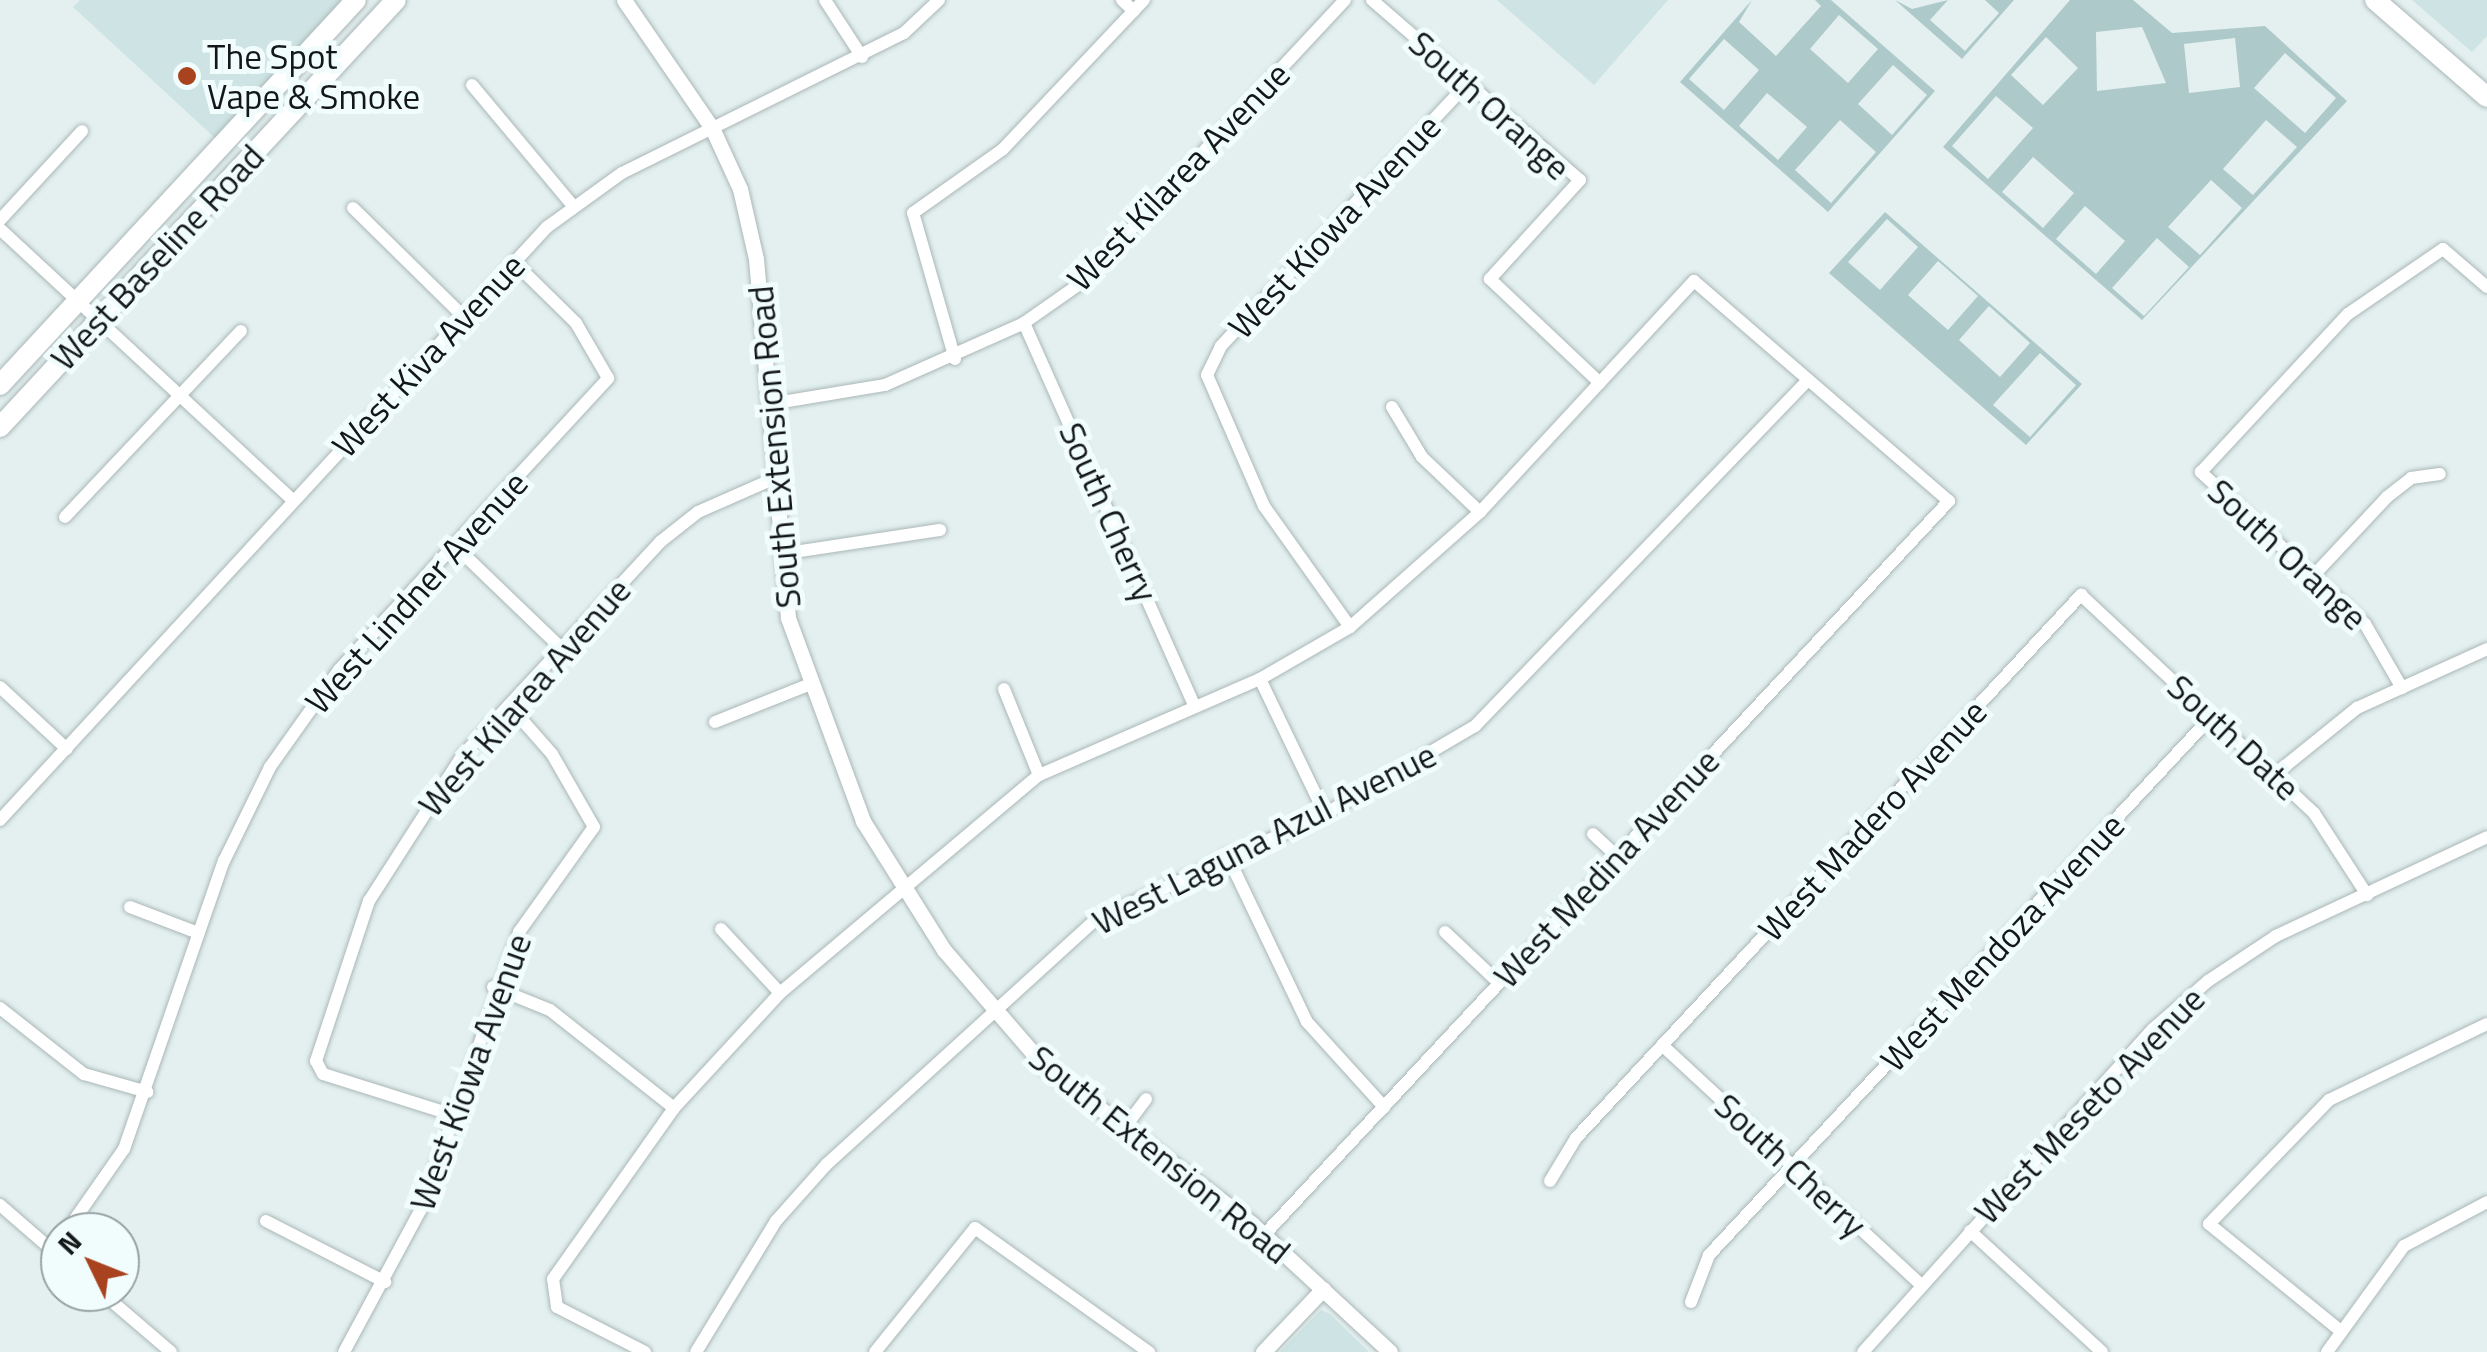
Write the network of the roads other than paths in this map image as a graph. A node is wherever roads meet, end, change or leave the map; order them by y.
1 (356, 0) edge
2 (396, 0) edge
3 (624, 0) edge
4 (825, 0) edge
5 (940, 0) edge
6 (1122, 0) edge
7 (1345, 0) edge
8 (1372, 0) edge
9 (2374, 0) edge
10 (1139, 5) edge
11 (862, 57) junction
12 (280, 82) junction
13 (1468, 83) junction
14 (472, 85) dead end
15 (2487, 97) edge
16 (712, 128) junction
17 (82, 131) dead end
18 (221, 188) junction
19 (573, 206) junction
20 (353, 208) dead end
21 (0, 220) edge
22 (0, 228) edge
23 (514, 262) junction
24 (2487, 287) edge
25 (78, 302) junction
26 (464, 316) junction
27 (98, 320) junction
28 (1024, 324) junction
29 (241, 331) dead end
30 (956, 359) junction
31 (1808, 380) junction
32 (1600, 383) junction
33 (0, 386) edge
34 (180, 394) junction
35 (770, 404) junction
36 (1392, 406) dead end
37 (0, 427) edge
38 (2440, 474) dead end
39 (772, 480) junction
40 (293, 500) junction
41 (1480, 512) junction
42 (65, 517) dead end
43 (940, 530) dead end
44 (454, 546) junction
45 (782, 554) junction
46 (2315, 574) junction
47 (2081, 595) joint
48 (1350, 626) junction
49 (562, 649) junction
50 (2487, 649) edge
51 (1260, 679) junction
52 (808, 685) junction
53 (0, 687) edge
54 (2402, 688) junction
55 (1004, 689) dead end
56 (1192, 701) junction
57 (509, 705) junction
58 (2212, 716) junction
59 (715, 722) dead end
60 (67, 749) junction
61 (2274, 775) junction
62 (1039, 776) junction
63 (1324, 814) junction
64 (0, 820) edge
65 (1593, 834) dead end
66 (2487, 837) edge
67 (1227, 855) junction
68 (1618, 856) junction
69 (902, 890) junction
70 (2367, 895) junction
71 (130, 908) dead end
72 (720, 930) dead end
73 (198, 932) junction
74 (1445, 932) dead end
75 (1499, 983) junction
76 (493, 987) junction
77 (780, 992) junction
78 (0, 1008) edge
79 (993, 1013) junction
80 (2487, 1024) edge
81 (1662, 1045) junction
82 (147, 1092) junction
83 (1146, 1099) dead end
84 (1384, 1107) junction
85 (674, 1108) junction
86 (450, 1114) junction
87 (1122, 1131) junction
88 (1792, 1167) junction
89 (1550, 1182) dead end
90 (2487, 1202) edge
91 (0, 1205) edge
92 (80, 1212) edge
93 (266, 1222) dead end
94 (1970, 1230) junction
95 (40, 1235) edge
96 (1264, 1235) junction
97 (385, 1282) junction
98 (1920, 1284) junction
99 (1323, 1288) junction
100 (1691, 1302) dead end
101 (124, 1312) edge
102 (2337, 1328) junction
103 (171, 1352) edge
104 (344, 1352) edge
105 (644, 1352) edge
106 (696, 1352) edge
107 (875, 1352) edge
108 (1150, 1352) edge
109 (1263, 1352) edge
110 (1390, 1352) edge
111 (1863, 1352) edge
112 (2102, 1352) edge
113 (2327, 1352) edge

1 - 12 main road, West Baseline Road
2 - 18 main road, West Baseline Road
3 - 16 street, South Extension Road
4 - 11 street
5 - 11 street, West Kiva Avenue
6 - 10 street
7 - 28 street, West Kilarea Avenue
8 - 13 street, South Orange
9 - 15 main road
10 - 30 street
11 - 16 street, West Kiva Avenue
12 - 18 main road
12 - 25 main road, West Baseline Road
13 - 32 street, South Orange
13 - 48 street, West Kiowa Avenue
14 - 19 street
16 - 19 street, West Kiva Avenue
16 - 35 street, South Extension Road
17 - 21 street
18 - 27 main road, West Baseline Road
19 - 23 street, West Kiva Avenue
20 - 26 street
22 - 25 street
23 - 26 street, West Kiva Avenue
23 - 44 street, West Lindner Avenue
24 - 46 street, South Orange
25 - 27 street
25 - 33 main road, West Baseline Road
26 - 40 street, West Kiva Avenue
27 - 34 street
27 - 37 main road, West Baseline Road
28 - 30 street, West Kilarea Avenue
28 - 56 street, South Cherry
29 - 34 street
30 - 35 street, West Kilarea Avenue
31 - 32 street
31 - 63 street, West Laguna Azul Avenue
31 - 68 street, West Medina Avenue
32 - 41 street
34 - 40 street
34 - 42 street
35 - 39 street, South Extension Road
36 - 41 street
38 - 46 street
39 - 45 street, South Extension Road
39 - 49 street, West Kilarea Avenue
40 - 60 street, West Kiva Avenue
41 - 48 street
43 - 45 street
44 - 49 street
44 - 73 street, West Lindner Avenue
45 - 52 street, South Extension Road
46 - 54 street, South Orange
47 - 58 street, South Date
47 - 81 street, West Madero Avenue
48 - 51 street
49 - 57 street, West Kilarea Avenue
50 - 54 street
51 - 56 street
51 - 63 street
52 - 59 street
52 - 69 street, South Extension Road
53 - 60 street
54 - 61 street
55 - 62 street
56 - 62 street
57 - 76 street, West Kiowa Avenue
57 - 86 street, West Kilarea Avenue
58 - 61 street, South Date
58 - 88 street, West Mendoza Avenue
60 - 64 street, West Kiva Avenue
61 - 70 street, South Date
62 - 69 street
63 - 67 street, West Laguna Azul Avenue
65 - 68 street
66 - 70 street, West Meseto Avenue
67 - 79 street, West Laguna Azul Avenue
67 - 84 street
68 - 75 street, West Medina Avenue
69 - 77 street
69 - 79 street, South Extension Road
70 - 94 street, West Meseto Avenue
71 - 73 street
72 - 77 street
73 - 82 street, West Lindner Avenue
74 - 75 street
75 - 84 street, West Medina Avenue
76 - 85 street
76 - 86 street, West Kiowa Avenue
77 - 85 street
78 - 82 street
79 - 87 street, South Extension Road
79 - 106 street, West Laguna Azul Avenue
80 - 102 street
81 - 88 street, South Cherry
81 - 89 street, West Madero Avenue
82 - 92 street, West Lindner Avenue
83 - 87 street
84 - 96 street, West Medina Avenue
85 - 105 street
86 - 97 street, West Kiowa Avenue
87 - 96 street, South Extension Road
88 - 98 street, South Cherry
88 - 100 street, West Mendoza Avenue
90 - 102 street
91 - 95 street
93 - 97 street
94 - 98 street, West Meseto Avenue
94 - 112 street
96 - 99 street, South Extension Road
97 - 104 street, West Kiowa Avenue
98 - 111 street, West Meseto Avenue
99 - 109 street
99 - 110 street, South Extension Road
101 - 103 street
102 - 113 street
107 - 108 street

